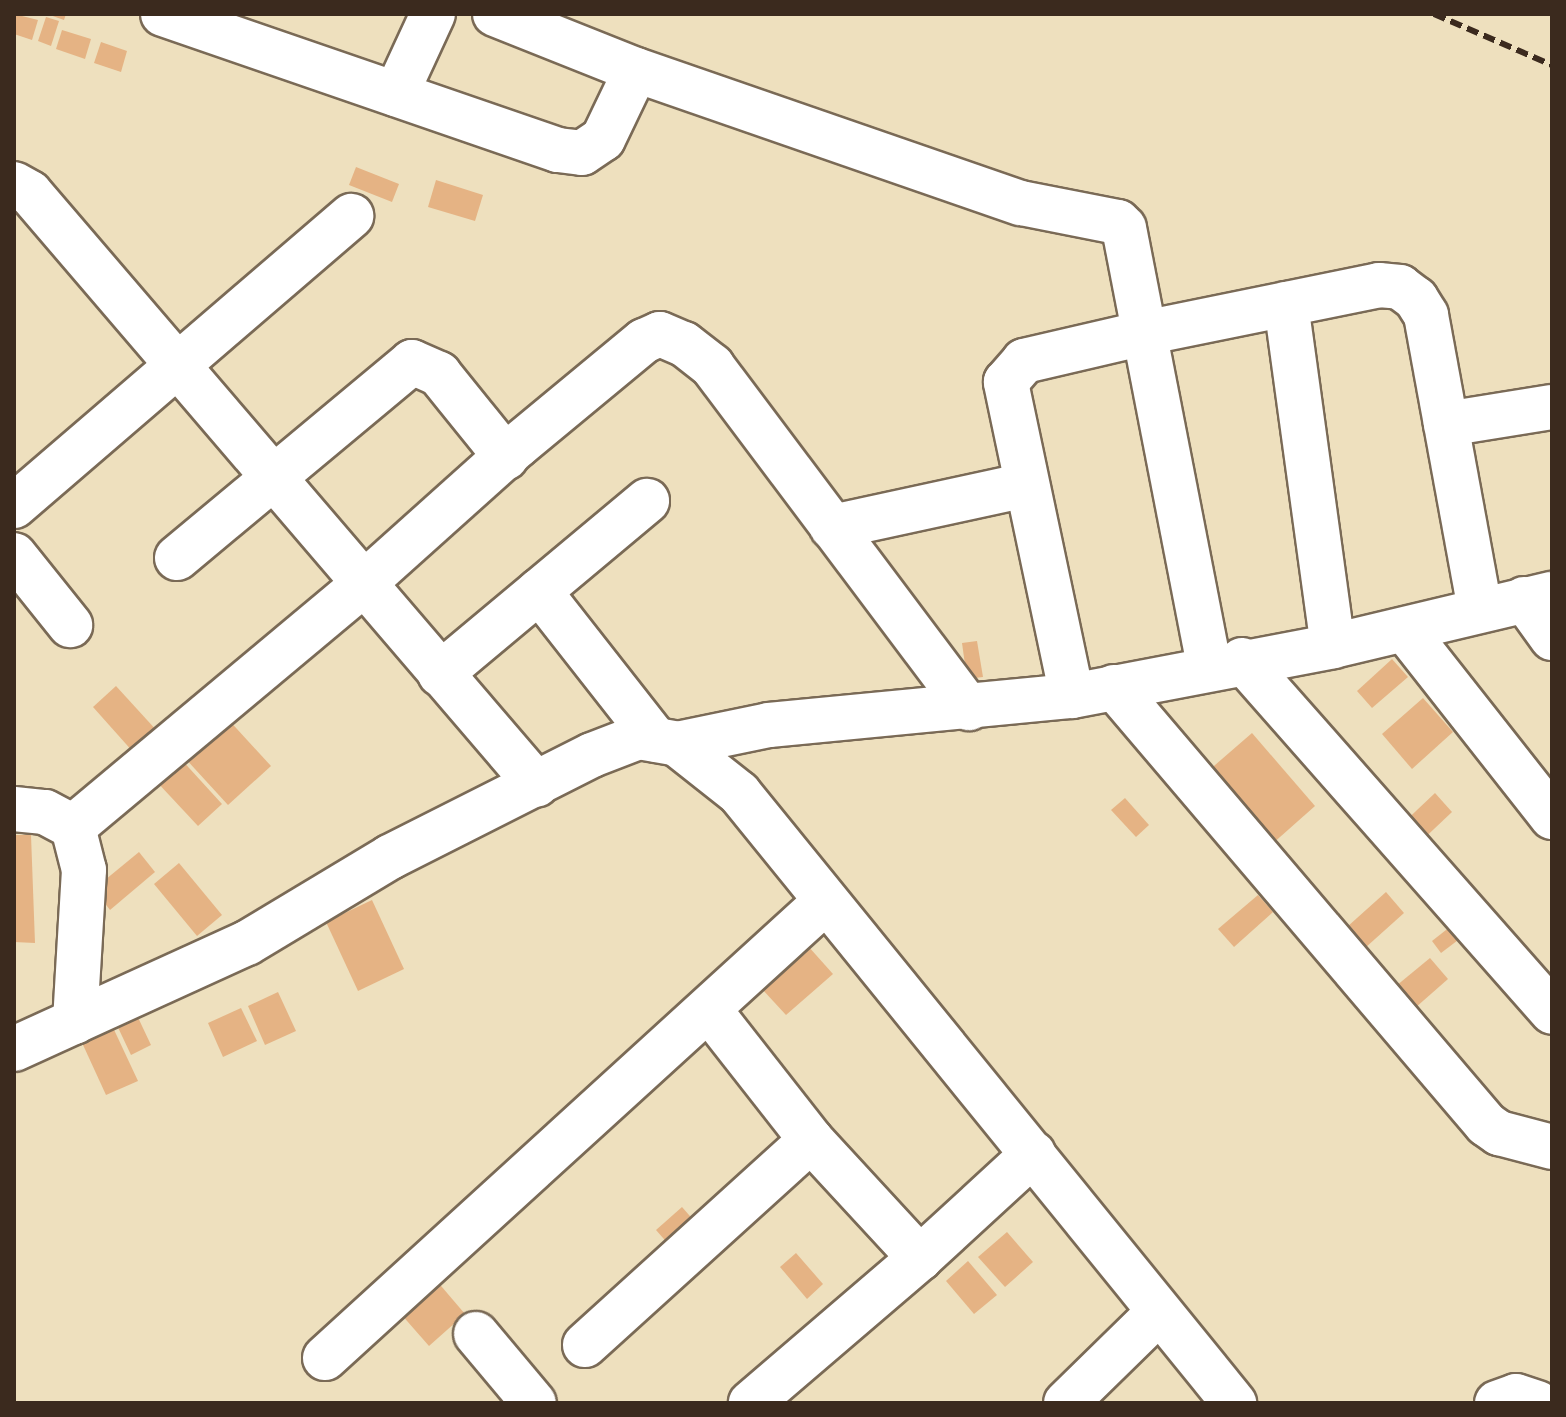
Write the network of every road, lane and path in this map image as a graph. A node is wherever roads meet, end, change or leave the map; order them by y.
1 (163, 14) edge
2 (433, 14) edge
3 (495, 14) edge
4 (636, 70) junction
5 (396, 94) junction
6 (14, 184) edge
7 (351, 216) dead end
8 (1286, 304) junction
9 (1144, 333) junction
10 (179, 365) junction
11 (1552, 407) edge
12 (1446, 424) junction
13 (506, 457) junction
14 (276, 478) junction
15 (1027, 485) junction
16 (647, 501) dead end
17 (14, 506) edge
18 (832, 527) junction
19 (14, 555) edge
20 (177, 558) dead end
21 (362, 585) junction
22 (539, 591) junction
23 (1538, 597) edge
24 (1480, 608) junction
25 (70, 625) dead end
26 (1405, 630) junction
27 (1552, 638) edge
28 (1333, 646) junction
29 (1226, 664) junction
30 (440, 674) junction
31 (1114, 687) junction
32 (1072, 696) junction
33 (969, 708) junction
34 (667, 742) junction
35 (537, 785) junction
36 (14, 809) edge
37 (1552, 817) edge
38 (73, 827) junction
39 (824, 903) junction
40 (710, 1011) junction
41 (1552, 1012) edge
42 (75, 1022) junction
43 (14, 1049) edge
44 (811, 1140) junction
45 (1552, 1147) edge
46 (1033, 1154) junction
47 (920, 1258) junction
48 (1158, 1313) junction
49 (476, 1334) dead end
50 (585, 1345) dead end
51 (325, 1358) dead end
52 (534, 1403) edge
53 (751, 1403) edge
54 (1066, 1403) edge
55 (1234, 1403) edge
56 (1497, 1403) edge
57 (1538, 1403) edge

1 - 5 street
2 - 5 street
3 - 4 street
4 - 5 street
4 - 9 street
6 - 10 street
7 - 10 street
8 - 9 street
8 - 12 street
8 - 28 street
9 - 15 street
9 - 29 street
10 - 14 street
10 - 17 street
11 - 12 street
12 - 24 street
13 - 14 street
13 - 18 street
13 - 21 street
14 - 20 street
14 - 21 street
15 - 18 street
15 - 32 street
16 - 22 street
18 - 33 street
19 - 25 street
21 - 30 street
21 - 38 street
22 - 30 street
22 - 34 street
23 - 24 street
23 - 27 street
24 - 26 street
26 - 28 street
26 - 37 street
28 - 29 street
29 - 31 street
29 - 41 street
30 - 35 street
31 - 32 street
31 - 45 street
32 - 33 street
33 - 34 street
34 - 35 street
34 - 39 street
35 - 42 street
36 - 38 street
38 - 42 street
39 - 40 street
39 - 46 street
40 - 44 street
40 - 51 street
42 - 43 street
44 - 47 street
44 - 50 street
46 - 47 street
46 - 48 street
47 - 53 street
48 - 54 street
48 - 55 street
49 - 52 street
56 - 57 street

